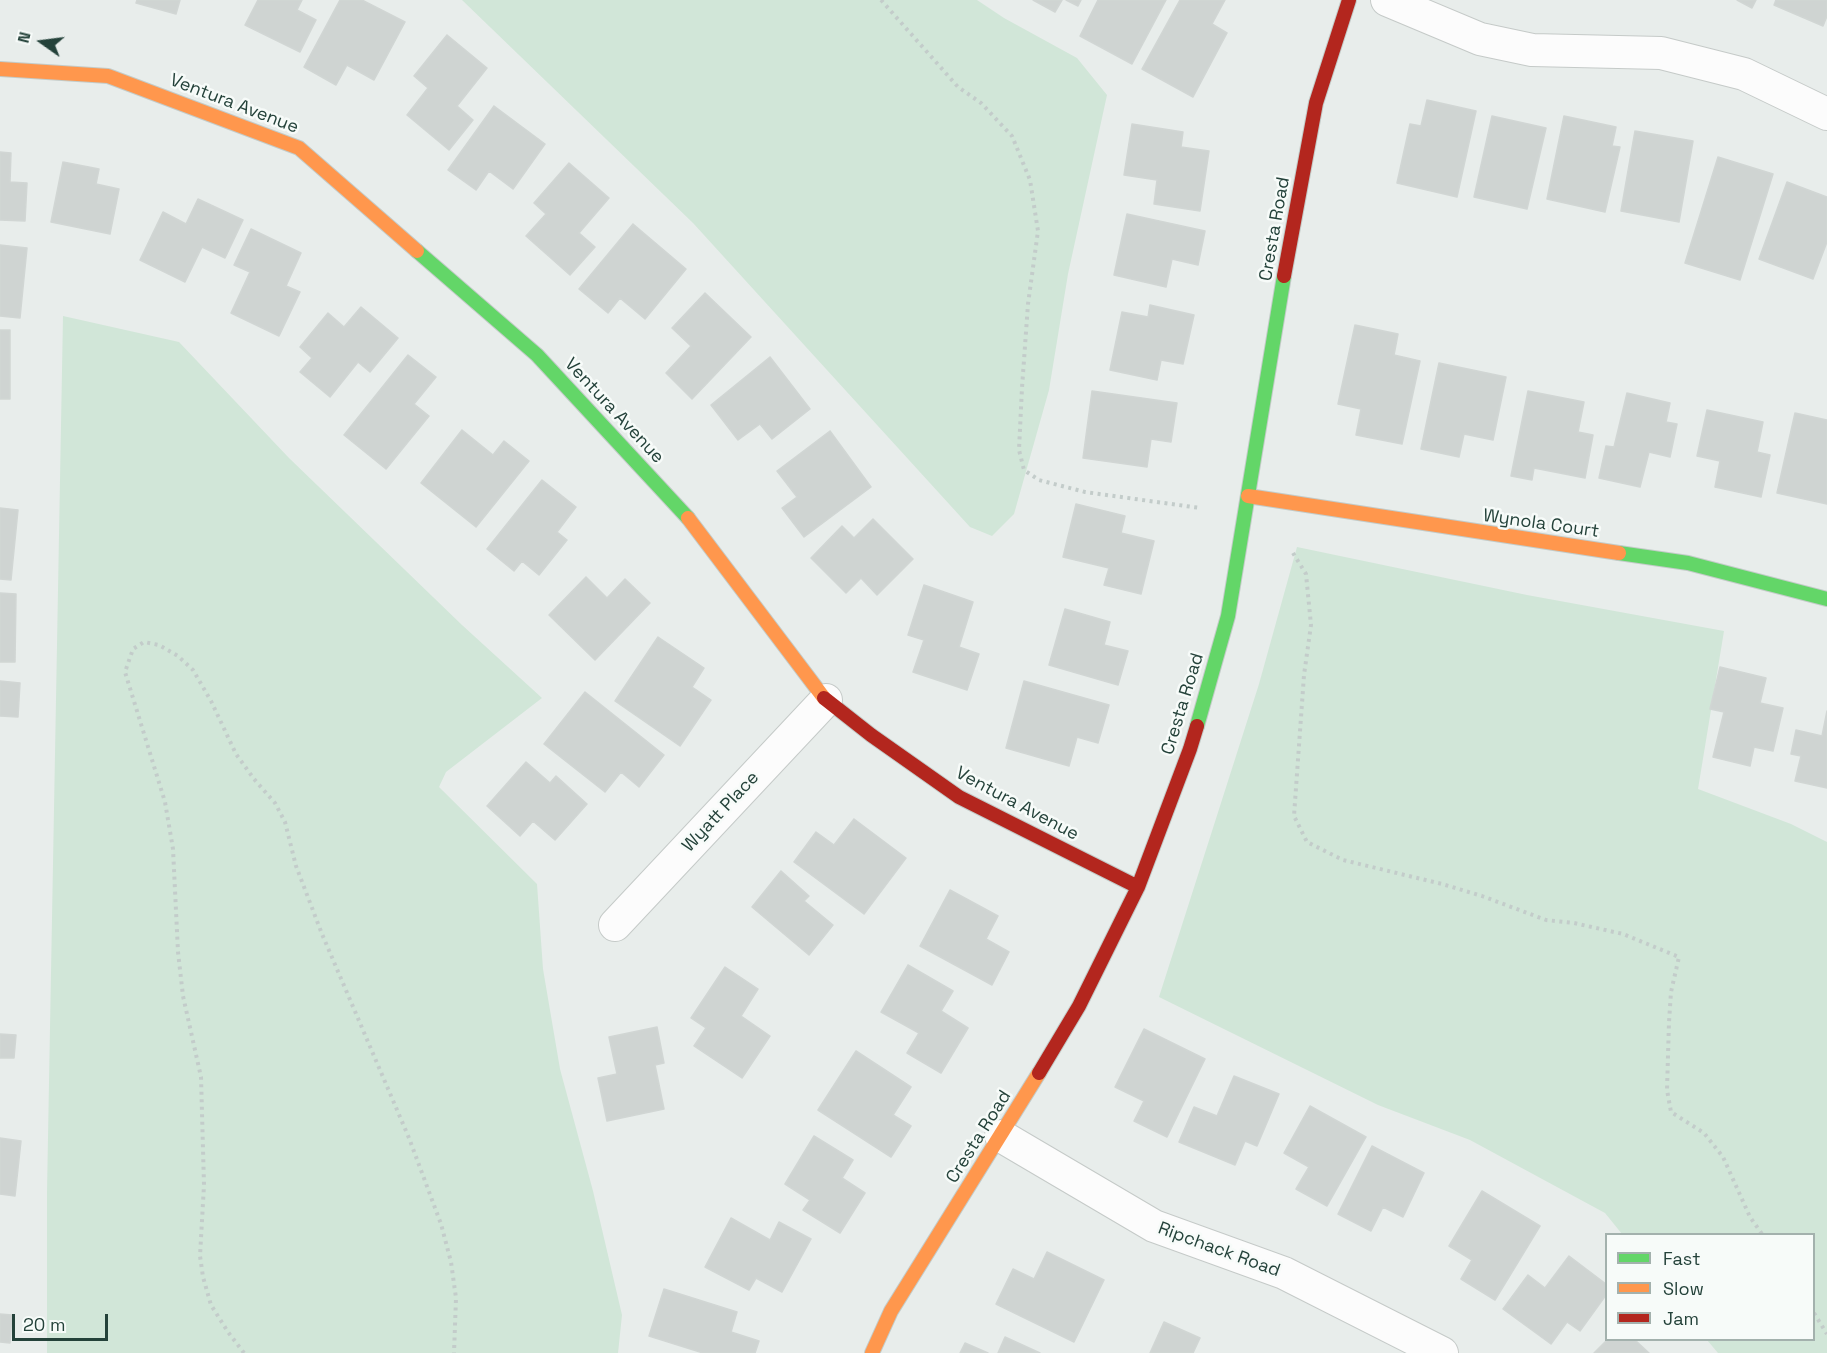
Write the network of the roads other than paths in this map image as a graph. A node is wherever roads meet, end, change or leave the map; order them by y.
1 (1349, 0) edge
2 (1388, 0) edge
3 (0, 69) edge
4 (1827, 114) edge
5 (1248, 496) junction
6 (1827, 599) edge
7 (826, 700) junction
8 (1138, 887) junction
9 (615, 925) dead end
10 (1001, 1136) junction
11 (872, 1353) edge
12 (1442, 1353) edge

1 - 5 street, Cresta Road
2 - 4 street
3 - 7 street, Ventura Avenue
5 - 6 street, Wynola Court
5 - 8 street, Cresta Road
7 - 8 street, Ventura Avenue
7 - 9 street, Wyatt Place
8 - 10 street, Cresta Road
10 - 11 street, Cresta Road
10 - 12 street, Ripchack Road

